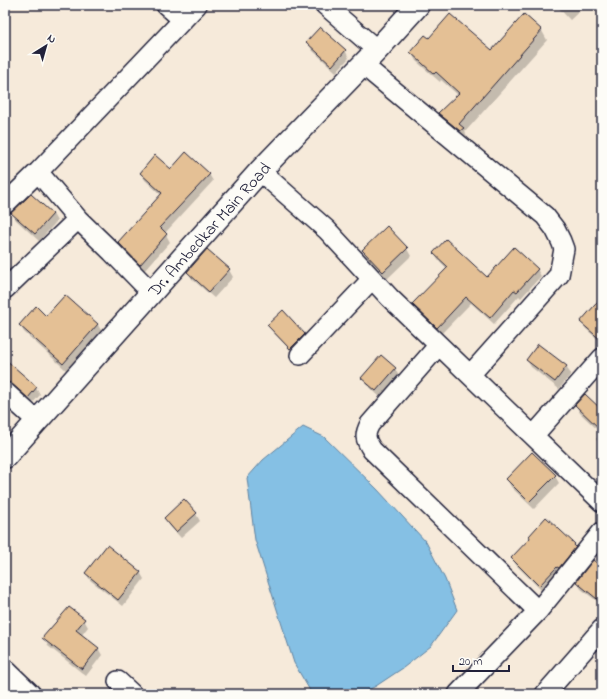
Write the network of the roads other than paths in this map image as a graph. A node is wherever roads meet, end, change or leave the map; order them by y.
1 (166, 5) edge
2 (197, 5) edge
3 (325, 5) edge
4 (418, 5) edge
5 (183, 20) junction
6 (370, 57) junction
7 (260, 171) junction
8 (38, 172) junction
9 (5, 204) edge
10 (78, 219) junction
11 (372, 279) junction
12 (5, 289) edge
13 (152, 293) junction
14 (438, 346) junction
15 (300, 355) dead end
16 (602, 358) edge
17 (470, 375) junction
18 (5, 392) edge
19 (37, 421) junction
20 (534, 435) junction
21 (5, 457) edge
22 (602, 502) edge
23 (602, 532) edge
24 (538, 611) junction
25 (602, 629) edge
26 (5, 669) edge
27 (118, 681) dead end
28 (31, 694) edge
29 (132, 694) edge
30 (458, 694) edge
31 (545, 694) edge

1 - 5 street
2 - 5 street
3 - 6 street
4 - 6 street, Dr. Ambedkar Main Road
5 - 8 street
6 - 7 street, Dr. Ambedkar Main Road
6 - 17 street
7 - 11 street
7 - 13 street, Dr. Ambedkar Main Road
8 - 9 street
8 - 10 street
10 - 12 street
10 - 13 street
11 - 14 street
11 - 15 street
13 - 19 street, Dr. Ambedkar Main Road
14 - 17 street
14 - 24 street
16 - 20 street
17 - 20 street
18 - 19 street
19 - 21 street, Dr. Ambedkar Main Road
20 - 22 street
23 - 24 street
24 - 30 street
25 - 31 street
26 - 28 street
27 - 29 street

